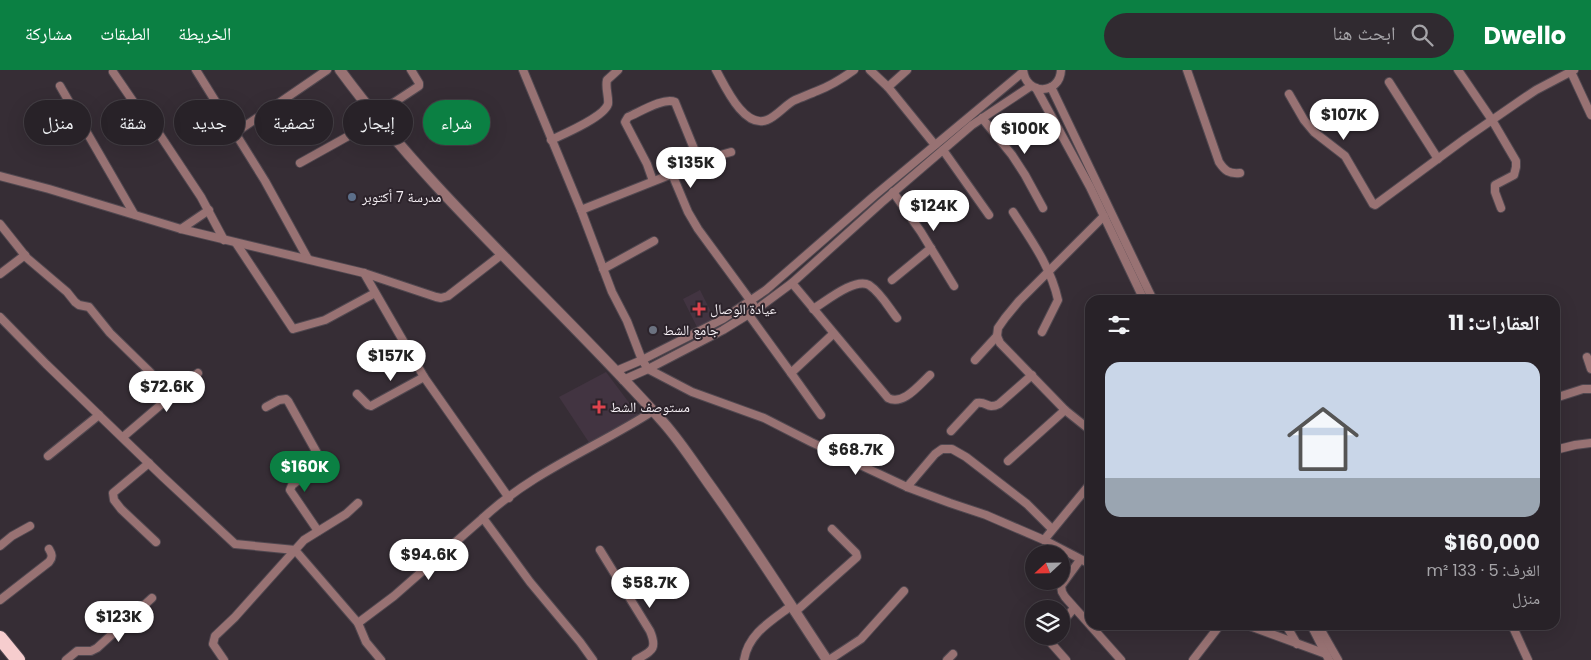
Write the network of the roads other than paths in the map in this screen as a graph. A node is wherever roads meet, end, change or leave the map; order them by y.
1 (196, 70) edge
2 (328, 70) edge
3 (340, 70) edge
4 (411, 70) edge
5 (523, 70) edge
6 (618, 70) edge
7 (716, 70) edge
8 (854, 70) edge
9 (870, 70) edge
10 (907, 70) edge
11 (1061, 70) edge
12 (1187, 70) edge
13 (1458, 70) edge
14 (1023, 71) edge
15 (1572, 71) edge
16 (113, 72) dead end
17 (1389, 82) dead end
18 (60, 86) dead end
19 (888, 87) junction
20 (1033, 87) junction
21 (1051, 87) junction
22 (1289, 94) dead end
23 (215, 100) edge
24 (364, 100) edge
25 (400, 100) edge
26 (1591, 115) edge
27 (982, 118) junction
28 (1492, 120) junction
29 (1025, 125) dead end
30 (245, 126) edge
31 (343, 137) edge
32 (551, 140) junction
33 (1002, 142) junction
34 (242, 145) edge
35 (400, 145) edge
36 (935, 145) junction
37 (943, 150) junction
38 (731, 152) dead end
39 (1438, 159) junction
40 (699, 161) junction
41 (300, 163) dead end
42 (1240, 173) dead end
43 (672, 174) junction
44 (0, 176) edge
45 (652, 181) junction
46 (893, 192) junction
47 (1043, 208) dead end
48 (1501, 208) dead end
49 (209, 210) junction
50 (581, 210) junction
51 (1013, 212) dead end
52 (134, 214) junction
53 (989, 215) dead end
54 (1104, 216) junction
55 (0, 224) edge
56 (181, 229) junction
57 (224, 240) junction
58 (654, 241) dead end
59 (236, 243) junction
60 (931, 248) junction
61 (25, 255) junction
62 (501, 255) junction
63 (308, 258) junction
64 (603, 268) junction
65 (1050, 271) junction
66 (364, 273) junction
67 (0, 274) edge
68 (892, 280) dead end
69 (792, 283) junction
70 (954, 286) dead end
71 (375, 294) junction
72 (1142, 295) edge
73 (1151, 295) edge
74 (751, 301) junction
75 (757, 309) junction
76 (813, 310) junction
77 (749, 315) junction
78 (0, 317) edge
79 (897, 318) dead end
80 (1042, 332) dead end
81 (833, 334) junction
82 (997, 336) junction
83 (680, 340) junction
84 (685, 349) junction
85 (1587, 357) dead end
86 (642, 360) junction
87 (975, 360) dead end
88 (648, 369) junction
89 (1591, 369) edge
90 (616, 371) junction
91 (198, 373) dead end
92 (791, 373) junction
93 (930, 375) dead end
94 (1032, 375) junction
95 (424, 377) junction
96 (623, 380) junction
97 (1591, 389) edge
98 (357, 394) dead end
99 (170, 396) junction
100 (1560, 396) edge
101 (266, 407) dead end
102 (1066, 410) junction
103 (653, 411) junction
104 (99, 415) junction
105 (821, 415) dead end
106 (1085, 426) edge
107 (951, 431) dead end
108 (123, 437) junction
109 (1591, 443) edge
110 (1560, 449) edge
111 (48, 456) dead end
112 (1008, 462) dead end
113 (148, 463) junction
114 (907, 487) junction
115 (1085, 490) edge
116 (509, 498) junction
117 (358, 503) dead end
118 (483, 518) junction
119 (30, 526) dead end
120 (832, 529) dead end
121 (1052, 529) junction
122 (318, 531) junction
123 (1044, 540) junction
124 (156, 542) dead end
125 (0, 546) edge
126 (50, 549) dead end
127 (295, 550) junction
128 (600, 550) dead end
129 (1080, 560) junction
130 (1085, 562) edge
131 (904, 591) dead end
132 (152, 598) dead end
133 (0, 600) edge
134 (1074, 608) junction
135 (793, 609) junction
136 (1070, 613) edge
137 (1085, 620) edge
138 (358, 623) junction
139 (1094, 630) edge
140 (1216, 630) edge
141 (1260, 630) edge
142 (1289, 630) edge
143 (1314, 630) edge
144 (1321, 630) edge
145 (1514, 630) edge
146 (0, 638) edge
147 (1297, 644) junction
148 (1053, 645) edge
149 (0, 652) edge
150 (953, 654) dead end
151 (1328, 657) edge
152 (6, 660) edge
153 (18, 660) edge
154 (66, 660) edge
155 (224, 660) edge
156 (381, 660) edge
157 (593, 660) edge
158 (636, 660) edge
159 (744, 660) edge
160 (828, 660) edge
161 (947, 660) edge
162 (1066, 660) edge
163 (1121, 660) edge
164 (1193, 660) edge
165 (1338, 660) edge
166 (1528, 660) edge

1 - 23 street
2 - 30 street
3 - 24 street
4 - 25 street
5 - 32 street
6 - 32 street
7 - 8 street
9 - 19 street
10 - 19 street
11 - 21 street
12 - 42 street
13 - 28 street
14 - 20 street
14 - 36 street
15 - 26 street
15 - 28 street
16 - 49 street
17 - 39 street
18 - 52 street
19 - 36 street
20 - 21 street
20 - 27 street
20 - 54 street
21 - 73 street
22 - 39 street
27 - 33 street
27 - 37 street
28 - 39 street
28 - 48 street
29 - 33 street
31 - 41 street
32 - 50 street
33 - 47 street
34 - 63 street
35 - 62 street
36 - 74 street
37 - 46 street
37 - 53 street
38 - 40 street
40 - 43 street
40 - 45 street
43 - 45 street
43 - 74 street
44 - 52 street
45 - 50 street
46 - 60 street
46 - 69 street
49 - 56 street
49 - 57 street
50 - 64 street
51 - 65 street
52 - 56 street
54 - 65 street
54 - 72 street
55 - 61 street
56 - 57 street
57 - 59 street
58 - 64 street
59 - 63 street
59 - 71 street
60 - 68 street
60 - 70 street
61 - 67 street
61 - 99 street
62 - 66 street
62 - 90 street
63 - 66 street
64 - 86 street
65 - 80 street
65 - 82 street
66 - 71 street
69 - 75 street
69 - 76 street
71 - 95 street
74 - 75 street
74 - 83 street
75 - 77 street
76 - 79 street
76 - 81 street
77 - 84 street
77 - 92 street
78 - 104 street
81 - 92 street
81 - 93 street
82 - 87 street
82 - 94 street
83 - 84 street
83 - 86 street
84 - 88 street
85 - 89 street
86 - 88 street
86 - 90 street
88 - 96 street
88 - 114 street
90 - 96 street
91 - 99 street
92 - 105 street
94 - 102 street
94 - 107 street
95 - 98 street
95 - 116 street
96 - 103 street
97 - 100 street
99 - 108 street
101 - 122 street
102 - 106 street
102 - 112 street
103 - 116 street
103 - 135 street
104 - 108 street
104 - 111 street
108 - 113 street
109 - 110 street
113 - 124 street
113 - 127 street
114 - 121 street
114 - 123 street
115 - 121 street
116 - 118 street
117 - 122 street
118 - 138 street
118 - 157 street
119 - 125 street
120 - 135 street
121 - 123 street
122 - 127 street
123 - 129 street
126 - 133 street
127 - 138 street
127 - 155 street
128 - 158 street
129 - 130 street
129 - 134 street
131 - 160 street
132 - 154 street
134 - 136 street
134 - 137 street
135 - 159 street
135 - 160 street
138 - 156 street
139 - 163 street
140 - 164 street
141 - 147 street
142 - 147 street
143 - 151 street
144 - 165 street
145 - 166 street
146 - 153 highway
147 - 151 street
148 - 162 street
149 - 152 highway
150 - 161 street

